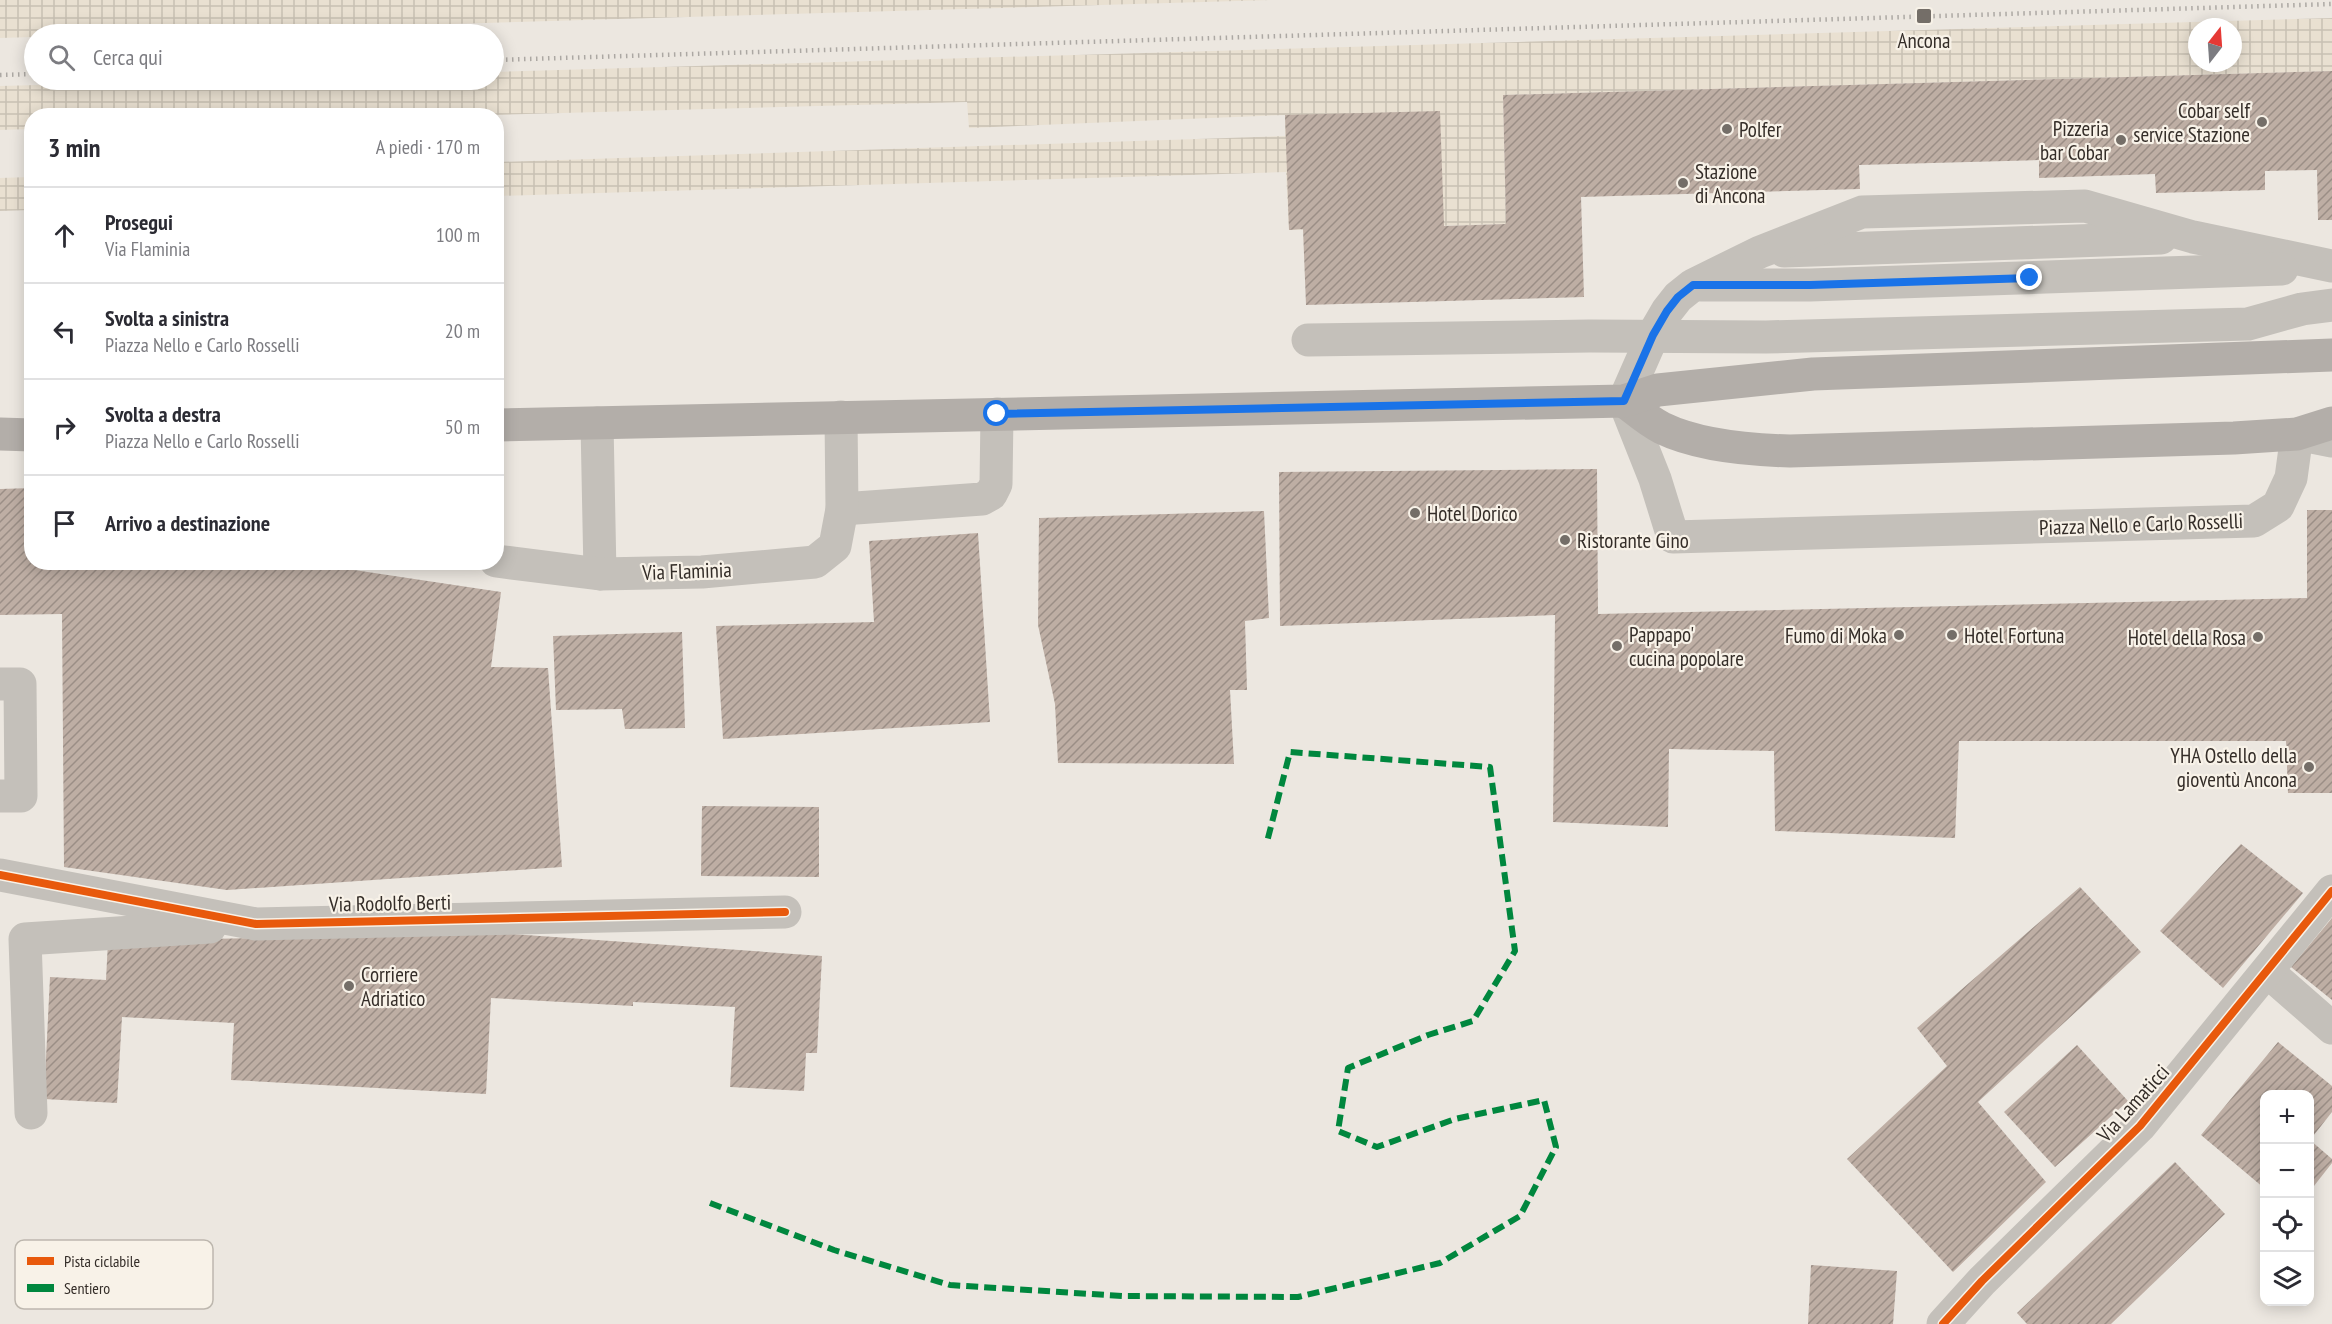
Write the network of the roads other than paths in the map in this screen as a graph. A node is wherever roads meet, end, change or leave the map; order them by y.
1 (2193, 237) junction
2 (1967, 245) junction
3 (1760, 252) junction
4 (2332, 266) edge
5 (1968, 279) junction
6 (1693, 285) junction
7 (2332, 305) edge
8 (1653, 335) junction
9 (1308, 340) dead end
10 (2332, 355) edge
11 (1624, 401) junction
12 (997, 414) junction
13 (842, 417) junction
14 (597, 423) junction
15 (2332, 423) edge
16 (504, 425) edge
17 (0, 434) edge
18 (2297, 434) junction
19 (24, 435) edge
20 (2332, 441) edge
21 (842, 509) junction
22 (504, 562) edge
23 (600, 574) junction
24 (0, 684) edge
25 (0, 796) edge
26 (0, 875) edge
27 (2332, 891) edge
28 (785, 912) dead end
29 (256, 924) junction
30 (2268, 972) junction
31 (2332, 1028) edge
32 (31, 1113) dead end
33 (1944, 1324) edge

1 - 2 street
1 - 3 street
1 - 4 street
2 - 3 street
2 - 5 street
3 - 6 street
4 - 5 street
5 - 6 street
6 - 8 street
7 - 8 street
8 - 9 street
8 - 11 street
10 - 11 main road
11 - 12 main road
11 - 18 main road
11 - 18 street, Piazza Nello e Carlo Rosselli
12 - 13 main road
12 - 21 street
13 - 14 main road
13 - 21 street, Via Flaminia
14 - 16 main road
14 - 23 street
15 - 18 main road
17 - 19 main road
18 - 20 street
21 - 23 street, Via Flaminia
22 - 23 street, Via Flaminia
24 - 25 street
26 - 29 street, Via Rodolfo Berti
27 - 30 street, Via Lamaticci
28 - 29 street, Via Rodolfo Berti
29 - 32 street
30 - 31 street
30 - 33 street, Via Lamaticci

